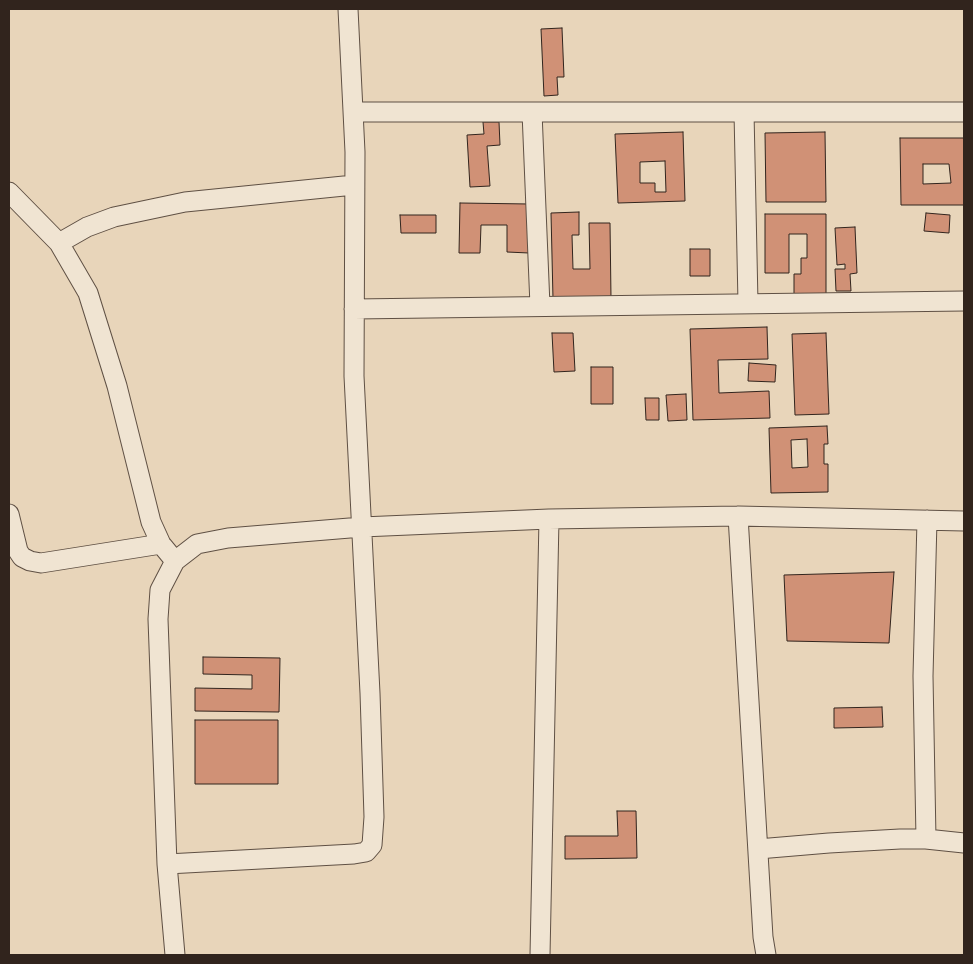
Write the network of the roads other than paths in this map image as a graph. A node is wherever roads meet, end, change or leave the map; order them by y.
1 (348, 9) edge
2 (353, 112) junction
3 (532, 112) junction
4 (744, 112) junction
5 (964, 112) edge
6 (354, 185) junction
7 (10, 197) edge
8 (59, 243) junction
9 (964, 301) edge
10 (748, 303) junction
11 (540, 306) junction
12 (354, 309) junction
13 (9, 514) edge
14 (738, 516) junction
15 (549, 519) junction
16 (927, 520) junction
17 (964, 521) edge
18 (362, 527) junction
19 (161, 544) junction
20 (175, 561) junction
21 (926, 839) junction
22 (964, 843) edge
23 (758, 849) junction
24 (166, 864) junction
25 (175, 955) edge
26 (540, 955) edge
27 (766, 955) edge

1 - 2 street
2 - 3 street
2 - 6 street
3 - 4 street
3 - 11 street
4 - 5 street
4 - 10 street
6 - 8 street
6 - 12 street
7 - 8 street
8 - 19 street
9 - 10 street
10 - 11 street
11 - 12 street
12 - 18 street
13 - 19 street
14 - 15 street
14 - 16 street
14 - 23 street
15 - 18 street
15 - 26 street
16 - 17 street
16 - 21 street
18 - 20 street
18 - 24 street
19 - 20 street
20 - 24 street
21 - 22 street
21 - 23 street
23 - 27 street
24 - 25 street

